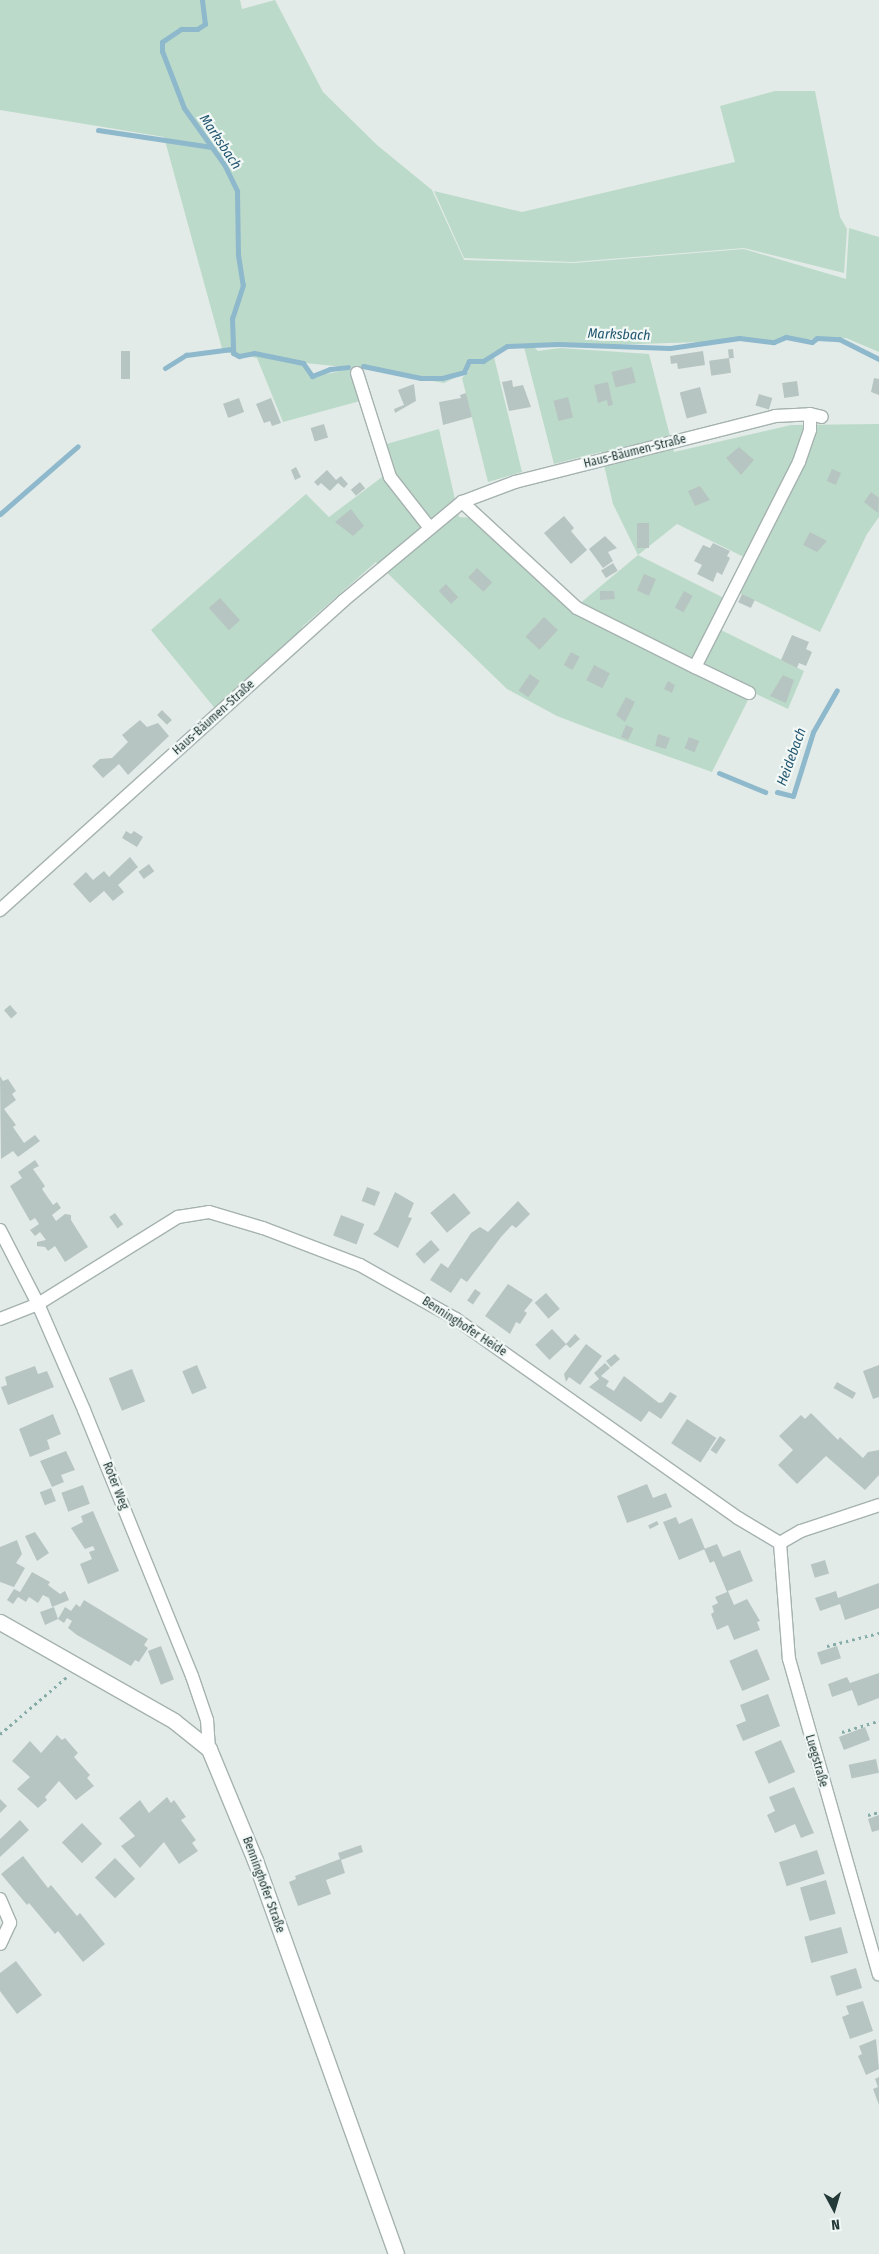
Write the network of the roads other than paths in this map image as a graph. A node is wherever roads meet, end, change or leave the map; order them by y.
1 (357, 373) dead end
2 (462, 502) junction
3 (429, 527) junction
4 (695, 667) junction
5 (749, 693) dead end
6 (0, 910) edge
7 (0, 1230) edge
8 (38, 1304) junction
9 (0, 1319) edge
10 (879, 1505) edge
11 (780, 1542) junction
12 (0, 1622) edge
13 (209, 1749) junction
14 (0, 1899) edge
15 (0, 1944) edge
16 (879, 1974) edge
17 (396, 2254) edge

1 - 3 street
2 - 3 street, Haus-Bäumen-Straße
2 - 4 street
2 - 4 street, Haus-Bäumen-Straße
3 - 6 street, Haus-Bäumen-Straße
4 - 5 street
7 - 8 street, Roter Weg
8 - 9 street, Benninghofer Heide
8 - 11 street, Benninghofer Heide
8 - 13 street, Roter Weg
10 - 11 street
11 - 16 street, Luegstraße
12 - 13 main road, Benninghofer Straße
13 - 17 main road, Benninghofer Straße
14 - 15 street

